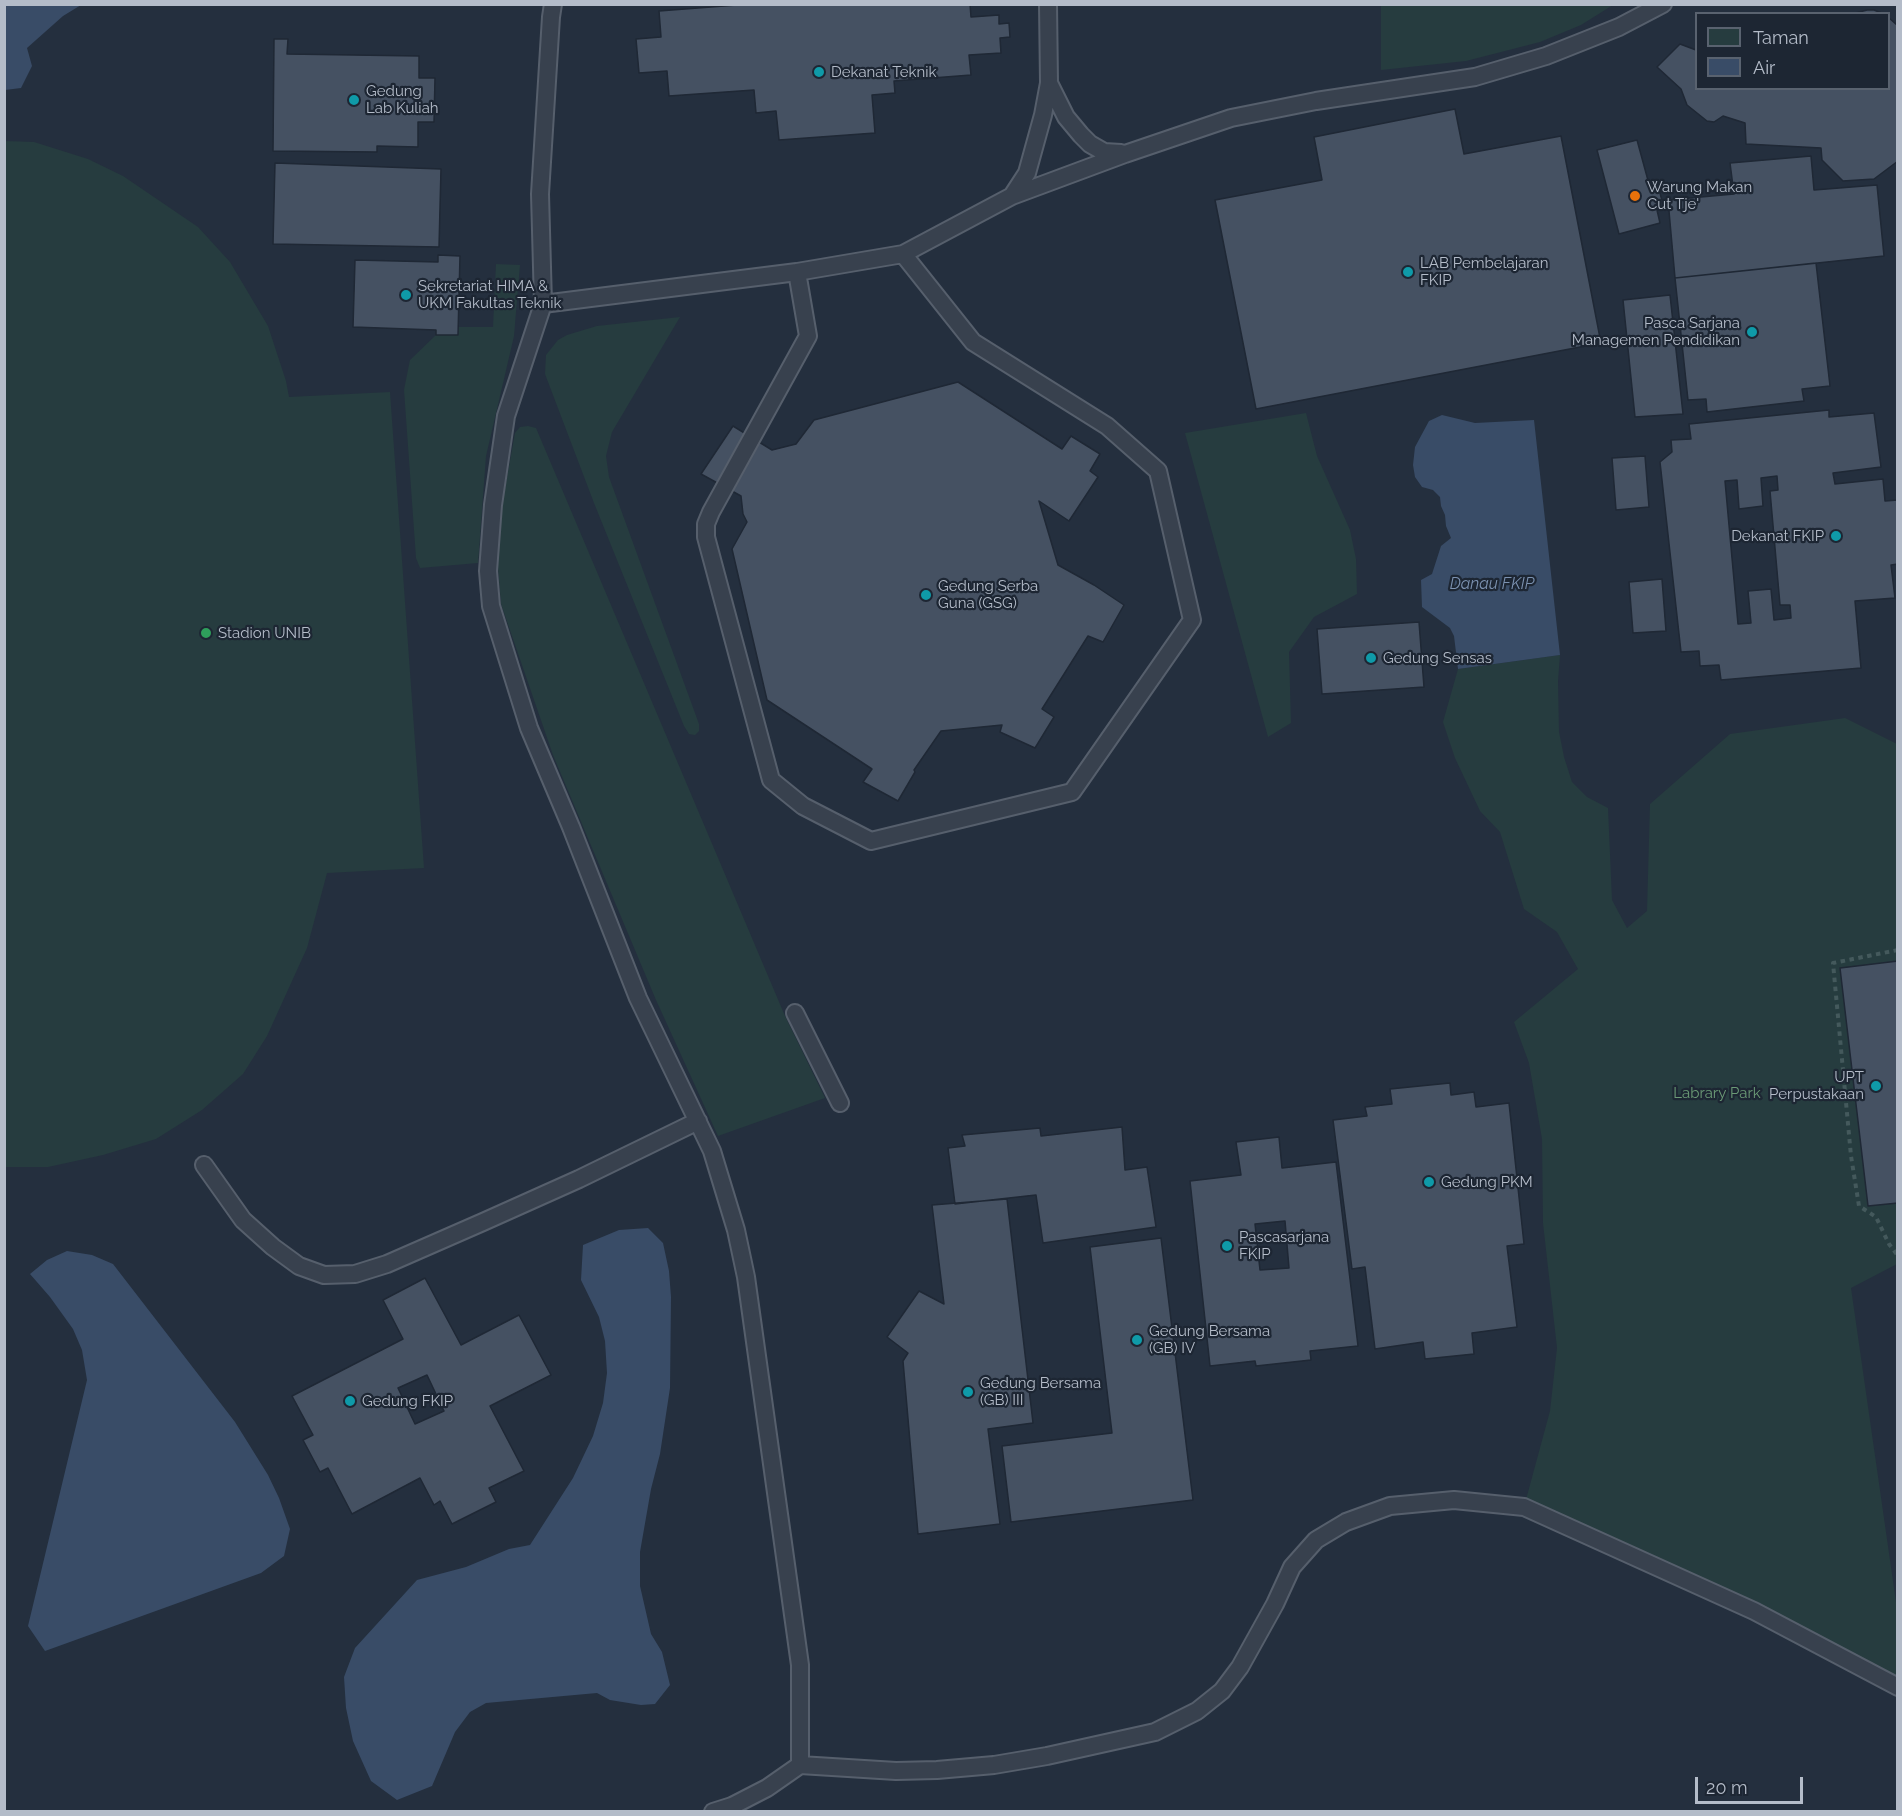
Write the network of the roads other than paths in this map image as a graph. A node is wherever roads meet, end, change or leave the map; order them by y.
1 (553, 4) edge
2 (1048, 4) edge
3 (1663, 4) edge
4 (1049, 83) junction
5 (1125, 154) junction
6 (1012, 196) junction
7 (903, 254) junction
8 (797, 272) junction
9 (543, 304) junction
10 (795, 1013) dead end
11 (840, 1103) dead end
12 (698, 1121) junction
13 (204, 1165) dead end
14 (1898, 1687) edge
15 (800, 1765) junction
16 (713, 1812) edge

1 - 9 lane
2 - 4 lane
3 - 5 lane
4 - 5 lane
4 - 6 lane
5 - 6 lane
6 - 7 lane
7 - 8 lane
7 - 8 lane
8 - 9 lane
9 - 12 lane
10 - 11 lane
12 - 13 lane
12 - 15 lane
14 - 15 lane
15 - 16 lane

